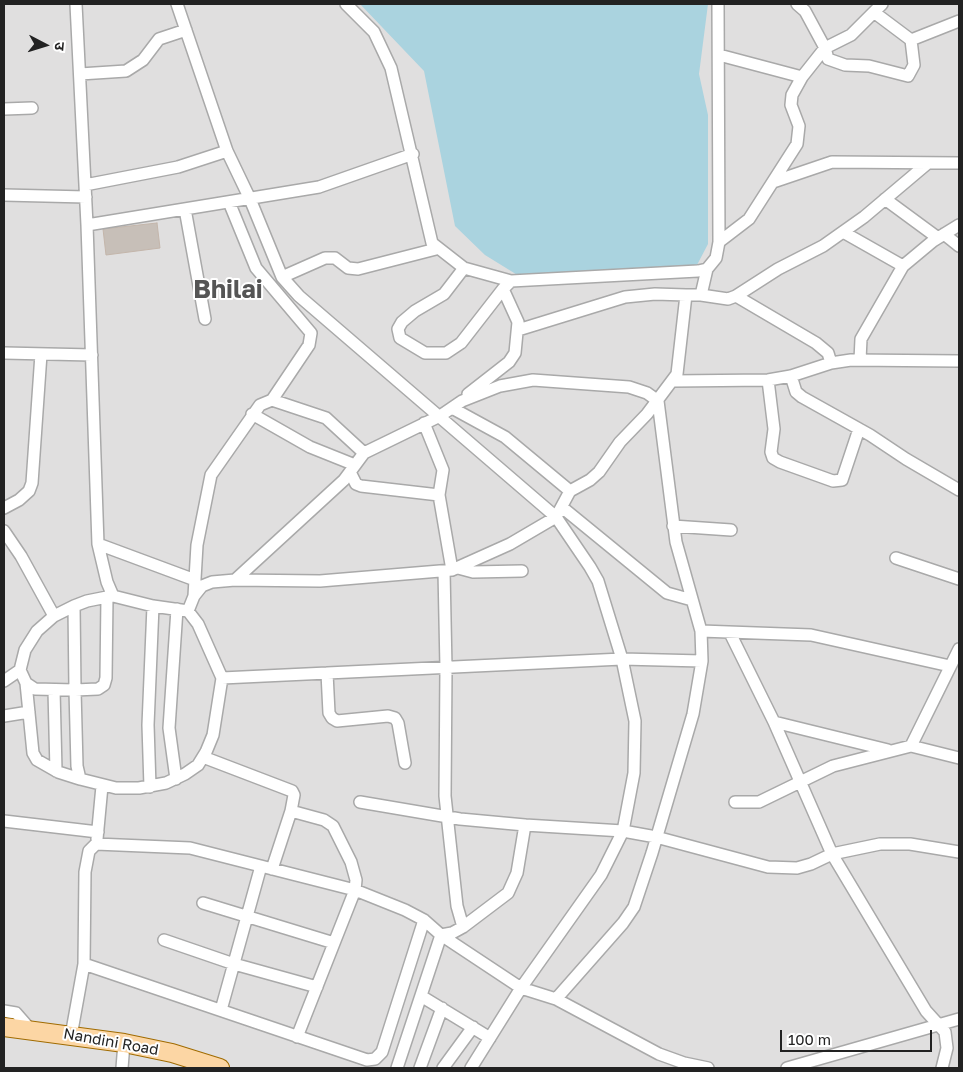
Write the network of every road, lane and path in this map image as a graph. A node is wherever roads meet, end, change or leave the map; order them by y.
1 (76, 4) edge
2 (176, 4) edge
3 (346, 4) edge
4 (718, 4) edge
5 (797, 4) edge
6 (878, 8) edge
7 (959, 21) edge
8 (186, 30) junction
9 (910, 40) junction
10 (824, 48) junction
11 (720, 55) junction
12 (80, 74) junction
13 (802, 77) junction
14 (4, 108) edge
15 (32, 108) dead end
16 (227, 151) junction
17 (413, 154) junction
18 (928, 163) junction
19 (959, 163) edge
20 (774, 182) junction
21 (85, 185) junction
22 (4, 194) edge
23 (86, 197) junction
24 (250, 198) junction
25 (885, 200) junction
26 (229, 202) junction
27 (185, 209) junction
28 (87, 225) junction
29 (959, 225) edge
30 (844, 232) junction
31 (941, 236) junction
32 (719, 242) junction
33 (959, 246) edge
34 (436, 249) junction
35 (903, 266) junction
36 (464, 268) junction
37 (707, 269) junction
38 (282, 277) junction
39 (507, 285) junction
40 (686, 295) junction
41 (701, 295) junction
42 (736, 296) junction
43 (206, 319) dead end
44 (518, 330) junction
45 (4, 353) edge
46 (40, 354) junction
47 (92, 355) junction
48 (860, 360) junction
49 (959, 361) edge
50 (831, 363) junction
51 (791, 376) junction
52 (768, 380) junction
53 (673, 382) junction
54 (272, 400) junction
55 (462, 401) junction
56 (658, 402) junction
57 (452, 408) junction
58 (252, 414) junction
59 (440, 416) junction
60 (424, 423) junction
61 (859, 429) junction
62 (364, 453) junction
63 (353, 468) junction
64 (959, 490) edge
65 (570, 491) junction
66 (439, 495) junction
67 (4, 508) edge
68 (559, 512) junction
69 (674, 526) junction
70 (731, 530) dead end
71 (4, 531) edge
72 (98, 544) junction
73 (896, 558) dead end
74 (451, 570) junction
75 (522, 571) dead end
76 (959, 579) edge
77 (195, 580) junction
78 (235, 580) junction
79 (194, 596) junction
80 (110, 597) junction
81 (692, 600) junction
82 (74, 606) junction
83 (153, 606) junction
84 (182, 610) junction
85 (54, 616) junction
86 (700, 631) junction
87 (730, 634) junction
88 (959, 648) edge
89 (622, 659) junction
90 (702, 661) junction
91 (950, 666) junction
92 (446, 668) junction
93 (20, 670) junction
94 (327, 673) junction
95 (222, 678) junction
96 (4, 680) edge
97 (26, 683) junction
98 (54, 690) junction
99 (75, 690) junction
100 (29, 712) junction
101 (4, 716) edge
102 (774, 722) junction
103 (912, 746) junction
104 (890, 750) junction
105 (203, 757) junction
106 (959, 758) edge
107 (405, 763) dead end
108 (56, 771) junction
109 (176, 778) junction
110 (80, 779) junction
111 (801, 782) junction
112 (102, 786) junction
113 (150, 787) junction
114 (360, 802) dead end
115 (734, 802) dead end
116 (291, 811) junction
117 (448, 817) junction
118 (4, 821) edge
119 (525, 825) junction
120 (623, 831) junction
121 (98, 832) junction
122 (656, 837) junction
123 (96, 844) junction
124 (959, 852) edge
125 (832, 854) junction
126 (267, 868) junction
127 (355, 890) junction
128 (203, 903) dead end
129 (248, 916) junction
130 (424, 920) junction
131 (464, 927) junction
132 (441, 935) junction
133 (164, 940) dead end
134 (334, 943) junction
135 (84, 964) junction
136 (234, 964) junction
137 (317, 987) junction
138 (521, 988) junction
139 (421, 996) junction
140 (556, 1000) junction
141 (442, 1008) junction
142 (221, 1010) junction
143 (4, 1011) edge
144 (959, 1019) edge
145 (939, 1024) junction
146 (473, 1027) junction
147 (30, 1029) junction
148 (6, 1030) edge
149 (71, 1036) junction
150 (297, 1037) junction
151 (490, 1038) junction
152 (124, 1043) junction
153 (184, 1063) edge
154 (122, 1068) edge
155 (220, 1068) edge
156 (397, 1068) edge
157 (420, 1068) edge
158 (443, 1068) edge
159 (471, 1068) edge
160 (708, 1068) edge
161 (787, 1068) edge
162 (942, 1068) edge

1 - 12 street
2 - 8 street
3 - 17 street
4 - 11 street
5 - 10 street
6 - 9 street
6 - 10 street
7 - 9 street
8 - 12 street
8 - 16 street
9 - 10 street
10 - 13 street
11 - 13 street
11 - 32 street
12 - 21 street
13 - 20 street
14 - 15 street
16 - 21 street
16 - 24 street
17 - 24 street
17 - 34 street
18 - 19 street
18 - 20 street
18 - 25 street
20 - 32 street
21 - 23 street
22 - 23 street
23 - 28 street
24 - 26 street
24 - 38 street
25 - 30 street
25 - 31 street
26 - 27 street
26 - 54 street
27 - 28 street
27 - 43 street
28 - 47 street
29 - 31 street
30 - 35 street
30 - 42 street
31 - 33 street
31 - 35 street
32 - 37 street
34 - 36 street
34 - 38 street
35 - 48 street
36 - 39 street
36 - 39 street
37 - 39 street
37 - 41 street
38 - 59 street
39 - 44 street
40 - 41 street
40 - 44 street
40 - 53 street
41 - 42 street
42 - 50 street
44 - 55 street
45 - 46 street
46 - 47 street
46 - 67 street
47 - 72 street
48 - 49 street
48 - 50 street
50 - 51 street
51 - 52 street
51 - 61 street
52 - 53 street
52 - 61 street
53 - 56 street
54 - 58 street
54 - 62 street
55 - 56 street
55 - 57 street
56 - 65 street
56 - 69 street
57 - 59 street
57 - 65 street
58 - 63 street
58 - 77 street
59 - 60 street
59 - 68 street
60 - 62 street
60 - 66 street
61 - 64 street
62 - 63 street
63 - 66 street
63 - 78 street
65 - 68 street
66 - 74 street
68 - 74 street
68 - 81 street
68 - 89 street
69 - 70 street
69 - 81 street
71 - 85 street
72 - 77 street
72 - 80 street
73 - 76 street
74 - 75 street
74 - 78 street
74 - 92 street
77 - 79 street
78 - 79 street
79 - 84 street
80 - 82 street
80 - 83 street
80 - 99 street
81 - 86 street
82 - 85 street
82 - 99 street
83 - 84 street
83 - 113 street
84 - 95 street
84 - 109 street
85 - 93 street
86 - 87 street
86 - 90 street
87 - 91 street
87 - 102 street
88 - 91 street
89 - 90 street
89 - 92 street
89 - 120 street
90 - 122 street
91 - 103 street
92 - 94 street
92 - 117 street
93 - 96 street
93 - 97 street
94 - 95 street
94 - 107 street
95 - 105 street
97 - 98 street
97 - 100 street
98 - 99 street
98 - 108 street
99 - 110 street
100 - 101 street
100 - 108 street
102 - 104 street
102 - 111 street
103 - 104 street
103 - 106 street
104 - 111 street
105 - 109 street
105 - 116 street
108 - 110 street
109 - 113 street
110 - 112 street
111 - 115 street
111 - 125 street
112 - 113 street
112 - 121 street
114 - 117 street
116 - 126 street
116 - 127 street
117 - 119 street
117 - 131 street
118 - 121 street
119 - 120 street
119 - 131 street
120 - 122 street
120 - 138 street
121 - 123 street
122 - 125 street
122 - 140 street
123 - 126 street
123 - 135 street
124 - 125 street
125 - 145 street
126 - 127 street
126 - 129 street
127 - 130 street
127 - 134 street
128 - 129 street
129 - 134 street
129 - 136 street
130 - 132 street
130 - 150 street
131 - 132 street
132 - 138 street
132 - 139 street
133 - 136 street
134 - 137 street
135 - 142 street
135 - 149 street
136 - 137 street
136 - 142 street
137 - 150 street
138 - 140 street
138 - 151 street
139 - 141 street
139 - 156 street
140 - 160 street
141 - 146 street
141 - 157 street
142 - 150 street
143 - 147 street
144 - 145 street
145 - 161 street
145 - 162 street
146 - 151 street
146 - 158 street
147 - 148 main road, Nandini Road
147 - 149 main road, Nandini Road
149 - 152 main road, Nandini Road
151 - 159 street
152 - 153 main road, Nandini Road
152 - 154 street
153 - 155 main road, Nandini Road

